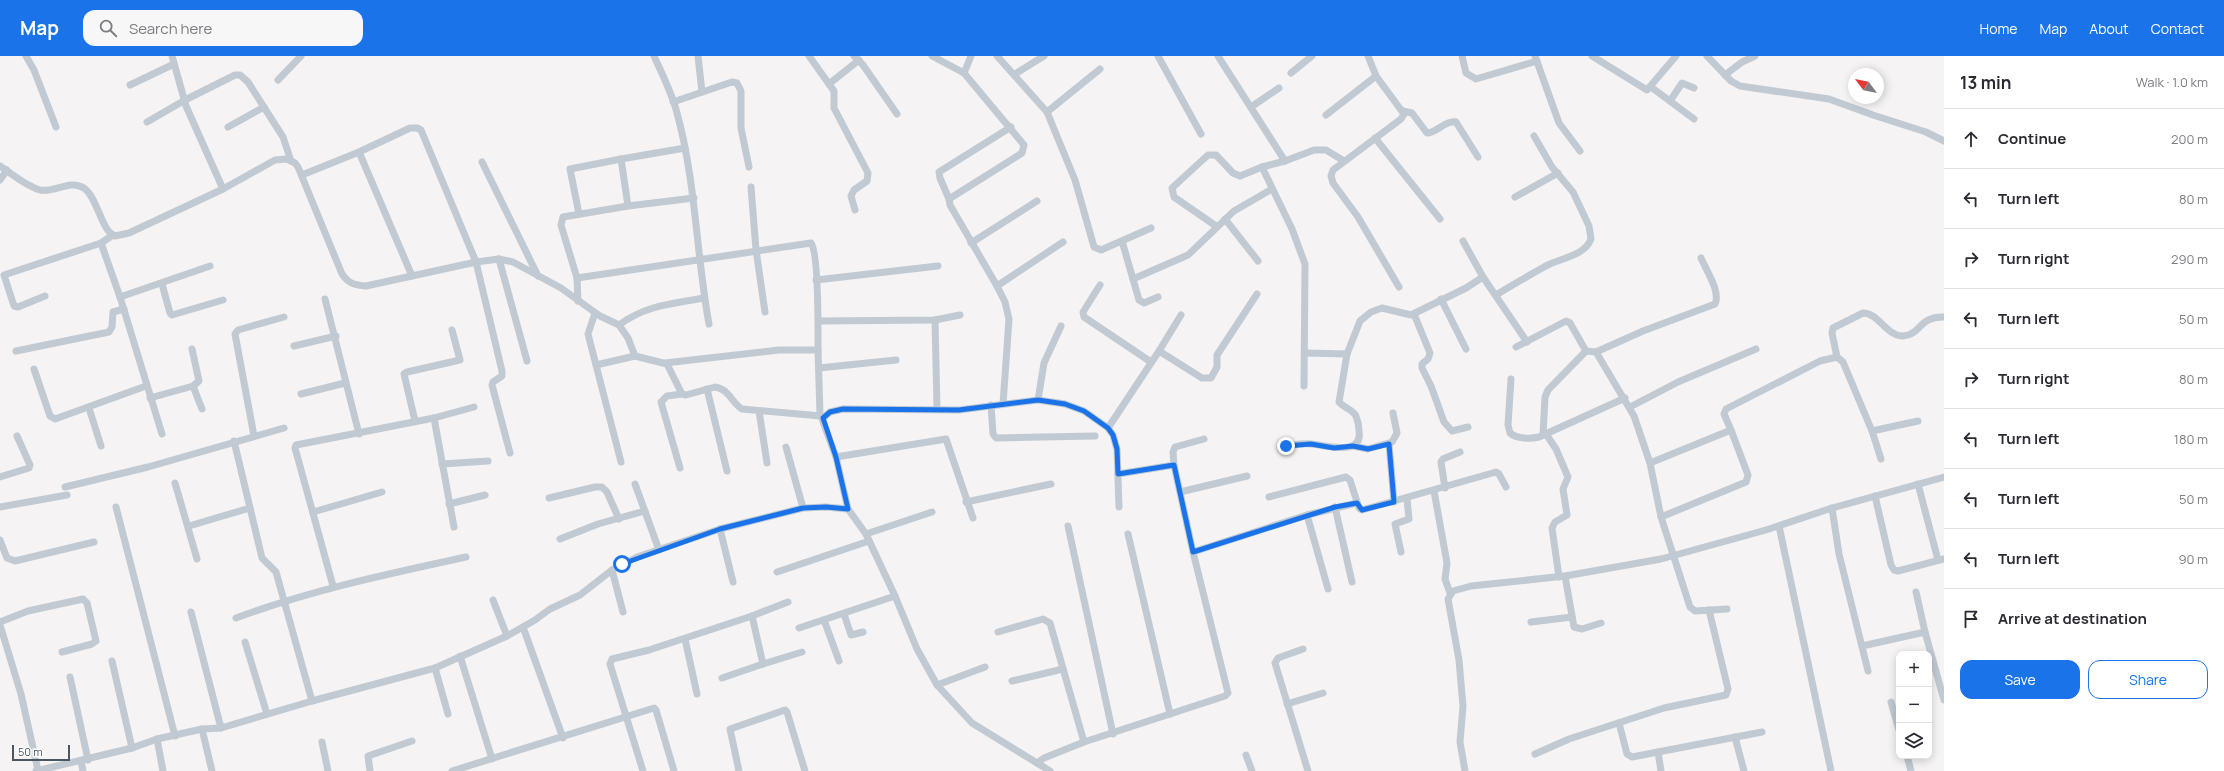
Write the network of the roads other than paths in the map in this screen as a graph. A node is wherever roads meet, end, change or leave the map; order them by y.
1 (26, 56) edge
2 (172, 56) edge
3 (301, 56) edge
4 (654, 56) edge
5 (698, 56) edge
6 (809, 56) edge
7 (932, 56) edge
8 (971, 56) edge
9 (997, 56) edge
10 (1044, 56) edge
11 (1158, 56) edge
12 (1218, 56) edge
13 (1312, 56) edge
14 (1368, 56) edge
15 (1462, 56) edge
16 (1592, 56) edge
17 (1676, 56) edge
18 (1755, 56) edge
19 (1712, 57) edge
20 (856, 58) edge
21 (1536, 58) edge
22 (174, 64) junction
23 (1100, 69) dead end
24 (964, 73) junction
25 (1291, 73) dead end
26 (1014, 74) junction
27 (1725, 75) junction
28 (1376, 76) junction
29 (278, 80) dead end
30 (130, 84) dead end
31 (829, 84) junction
32 (1651, 87) junction
33 (1279, 88) dead end
34 (1694, 88) dead end
35 (702, 92) junction
36 (185, 100) junction
37 (1670, 100) junction
38 (673, 102) junction
39 (264, 107) junction
40 (1251, 107) junction
41 (1403, 111) junction
42 (1047, 112) junction
43 (897, 114) dead end
44 (1326, 115) dead end
45 (1694, 119) dead end
46 (147, 122) dead end
47 (228, 126) dead end
48 (56, 127) dead end
49 (1011, 127) junction
50 (1201, 134) dead end
51 (1534, 136) dead end
52 (1375, 138) junction
53 (1944, 140) edge
54 (685, 148) junction
55 (1580, 151) dead end
56 (359, 152) junction
57 (1478, 156) dead end
58 (621, 159) junction
59 (291, 161) junction
60 (1285, 161) junction
61 (1344, 161) junction
62 (482, 162) dead end
63 (749, 167) dead end
64 (1262, 167) junction
65 (3, 168) edge
66 (1558, 173) junction
67 (302, 175) junction
68 (0, 180) edge
69 (751, 187) dead end
70 (223, 189) junction
71 (1272, 189) junction
72 (1516, 197) dead end
73 (694, 198) junction
74 (949, 199) junction
75 (1037, 200) dead end
76 (628, 206) junction
77 (855, 210) dead end
78 (579, 214) junction
79 (1225, 219) junction
80 (1440, 219) dead end
81 (1216, 226) junction
82 (1151, 228) dead end
83 (113, 235) junction
84 (1122, 241) junction
85 (1463, 241) dead end
86 (1063, 242) dead end
87 (971, 243) junction
88 (101, 244) junction
89 (756, 250) junction
90 (1701, 258) dead end
91 (499, 259) junction
92 (699, 259) junction
93 (1258, 261) dead end
94 (476, 262) junction
95 (210, 266) dead end
96 (938, 266) dead end
97 (412, 276) junction
98 (538, 276) junction
99 (1484, 277) junction
100 (577, 278) junction
101 (1133, 279) junction
102 (816, 280) junction
103 (162, 284) junction
104 (1100, 285) dead end
105 (997, 286) junction
106 (1398, 287) dead end
107 (1257, 294) dead end
108 (1496, 294) junction
109 (45, 296) dead end
110 (120, 297) junction
111 (1158, 297) dead end
112 (704, 298) junction
113 (325, 299) dead end
114 (1441, 299) junction
115 (223, 300) dead end
116 (578, 301) junction
117 (124, 308) junction
118 (764, 312) dead end
119 (595, 313) junction
120 (1414, 314) junction
121 (960, 315) dead end
122 (1181, 315) dead end
123 (284, 317) dead end
124 (1944, 317) edge
125 (935, 320) junction
126 (819, 321) junction
127 (709, 324) dead end
128 (619, 325) junction
129 (1061, 326) dead end
130 (452, 330) dead end
131 (336, 336) junction
132 (1526, 342) junction
133 (294, 346) dead end
134 (1516, 348) dead end
135 (192, 349) dead end
136 (1466, 349) dead end
137 (1756, 349) dead end
138 (818, 350) junction
139 (16, 351) dead end
140 (1159, 351) junction
141 (1586, 351) junction
142 (1596, 352) junction
143 (1305, 353) junction
144 (1347, 354) junction
145 (635, 356) junction
146 (1837, 357) junction
147 (896, 360) dead end
148 (527, 361) dead end
149 (665, 362) junction
150 (1151, 362) junction
151 (596, 365) junction
152 (819, 368) junction
153 (34, 369) dead end
154 (1511, 379) dead end
155 (345, 383) junction
156 (146, 386) junction
157 (193, 386) junction
158 (1304, 386) dead end
159 (707, 389) junction
160 (301, 394) dead end
161 (682, 394) junction
162 (150, 398) junction
163 (1625, 398) junction
164 (1038, 400) junction
165 (1003, 404) junction
166 (991, 405) junction
167 (474, 407) dead end
168 (1630, 407) junction
169 (89, 408) junction
170 (937, 408) junction
171 (202, 410) dead end
172 (759, 411) junction
173 (1393, 413) dead end
174 (822, 417) junction
175 (434, 418) junction
176 (415, 421) junction
177 (1918, 421) dead end
178 (1468, 427) dead end
179 (284, 428) dead end
180 (1108, 428) junction
181 (1731, 430) junction
182 (1872, 431) junction
183 (162, 434) dead end
184 (359, 434) junction
185 (1545, 434) junction
186 (17, 436) dead end
187 (254, 436) junction
188 (1096, 436) dead end
189 (1204, 439) dead end
190 (234, 441) junction
191 (1389, 444) junction
192 (101, 446) dead end
193 (1286, 446) dead end
194 (1353, 446) junction
195 (786, 447) dead end
196 (1460, 452) dead end
197 (510, 453) dead end
198 (836, 457) junction
199 (1881, 459) dead end
200 (488, 461) dead end
201 (622, 462) dead end
202 (767, 463) dead end
203 (1650, 463) junction
204 (442, 464) junction
205 (1174, 465) junction
206 (680, 468) dead end
207 (727, 471) dead end
208 (1118, 474) junction
209 (1247, 476) dead end
210 (0, 477) edge
211 (1944, 477) edge
212 (175, 482) dead end
213 (635, 484) dead end
214 (1051, 484) dead end
215 (1918, 484) junction
216 (65, 487) dead end
217 (1506, 487) dead end
218 (1445, 488) junction
219 (1434, 491) junction
220 (382, 492) dead end
221 (1180, 492) junction
222 (67, 495) dead end
223 (485, 495) dead end
224 (1875, 496) junction
225 (549, 498) dead end
226 (1269, 498) dead end
227 (1407, 498) junction
228 (966, 502) junction
229 (1394, 502) junction
230 (1357, 503) junction
231 (449, 504) junction
232 (0, 506) edge
233 (116, 507) dead end
234 (1119, 507) dead end
235 (1335, 507) junction
236 (250, 508) junction
237 (803, 508) junction
238 (1832, 508) junction
239 (848, 509) junction
240 (645, 511) junction
241 (313, 512) junction
242 (932, 512) dead end
243 (1307, 515) junction
244 (1661, 517) junction
245 (973, 518) dead end
246 (619, 519) junction
247 (189, 526) junction
248 (1068, 526) dead end
249 (1779, 526) junction
250 (454, 527) dead end
251 (720, 529) junction
252 (866, 534) junction
253 (1128, 534) dead end
254 (560, 539) dead end
255 (0, 540) edge
256 (869, 541) junction
257 (94, 542) dead end
258 (659, 550) junction
259 (1193, 552) junction
260 (1401, 552) dead end
261 (1674, 556) junction
262 (466, 557) dead end
263 (197, 559) dead end
264 (1941, 560) edge
265 (612, 570) junction
266 (777, 572) dead end
267 (1562, 577) junction
268 (733, 582) dead end
269 (1352, 582) dead end
270 (333, 586) junction
271 (1328, 589) dead end
272 (1916, 592) dead end
273 (1450, 593) junction
274 (895, 596) junction
275 (494, 600) dead end
276 (284, 601) junction
277 (788, 602) dead end
278 (1727, 609) dead end
279 (1709, 610) junction
280 (191, 612) dead end
281 (623, 612) dead end
282 (844, 614) junction
283 (752, 616) junction
284 (1572, 617) junction
285 (236, 618) dead end
286 (824, 620) junction
287 (0, 622) edge
288 (1532, 622) dead end
289 (1601, 623) dead end
290 (0, 625) edge
291 (523, 627) junction
292 (800, 628) dead end
293 (863, 632) dead end
294 (998, 632) dead end
295 (1925, 632) junction
296 (507, 636) junction
297 (685, 639) junction
298 (245, 642) dead end
299 (1862, 646) junction
300 (1303, 649) dead end
301 (62, 652) dead end
302 (802, 652) dead end
303 (460, 656) junction
304 (112, 661) dead end
305 (839, 661) dead end
306 (763, 664) junction
307 (985, 667) dead end
308 (435, 668) junction
309 (1063, 669) junction
310 (1868, 671) dead end
311 (70, 677) dead end
312 (722, 678) dead end
313 (1012, 681) dead end
314 (937, 685) junction
315 (1323, 693) dead end
316 (697, 694) dead end
317 (1944, 700) edge
318 (312, 701) junction
319 (1890, 702) dead end
320 (1287, 704) junction
321 (267, 714) junction
322 (448, 714) dead end
323 (1170, 714) junction
324 (626, 718) junction
325 (1619, 723) junction
326 (1897, 723) edge
327 (221, 728) junction
328 (202, 729) junction
329 (1762, 732) dead end
330 (1113, 734) junction
331 (175, 736) junction
332 (1734, 737) junction
333 (563, 738) junction
334 (157, 740) junction
335 (412, 741) dead end
336 (322, 742) dead end
337 (1084, 742) junction
338 (132, 748) junction
339 (1658, 752) junction
340 (1535, 754) dead end
341 (1246, 755) dead end
342 (492, 759) junction
343 (1908, 759) edge
344 (85, 761) junction
345 (1037, 763) junction
346 (58, 769) edge
347 (1047, 770) edge
348 (37, 771) edge
349 (83, 771) edge
350 (163, 771) edge
351 (212, 771) edge
352 (328, 771) edge
353 (370, 771) edge
354 (452, 771) edge
355 (643, 771) edge
356 (674, 771) edge
357 (740, 771) edge
358 (805, 771) edge
359 (1252, 771) edge
360 (1308, 771) edge
361 (1465, 771) edge
362 (1661, 771) edge
363 (1744, 771) edge
364 (1831, 771) edge
365 (1911, 771) edge

1 - 48 street
2 - 22 street
3 - 29 street
4 - 38 street
5 - 35 street
6 - 31 street
7 - 24 street
8 - 24 street
9 - 26 street
10 - 26 street
11 - 50 street
12 - 40 street
13 - 25 street
14 - 28 street
15 - 21 street
16 - 32 street
17 - 32 street
18 - 27 street
19 - 27 street
20 - 31 street
20 - 43 street
21 - 55 street
22 - 30 street
22 - 36 street
23 - 42 street
24 - 49 street
26 - 42 street
27 - 53 street
28 - 41 street
28 - 44 street
31 - 77 street
32 - 37 street
33 - 40 street
34 - 37 street
35 - 38 street
35 - 63 street
36 - 39 street
36 - 46 street
36 - 70 street
37 - 45 street
38 - 54 street
39 - 47 street
39 - 59 street
40 - 60 street
41 - 52 street
41 - 57 street
42 - 84 street
49 - 74 street
49 - 74 street
51 - 66 street
52 - 61 street
52 - 80 street
54 - 58 street
54 - 73 street
56 - 67 street
56 - 94 street
56 - 97 street
58 - 76 street
58 - 78 street
59 - 67 street
59 - 70 street
60 - 61 street
60 - 64 street
61 - 106 street
62 - 98 street
64 - 71 street
64 - 81 street
65 - 68 street
65 - 83 street
66 - 72 street
66 - 108 street
67 - 97 street
69 - 89 street
70 - 83 street
71 - 79 street
71 - 143 street
73 - 76 street
73 - 92 street
74 - 87 street
75 - 87 street
76 - 78 street
78 - 100 street
79 - 81 street
79 - 93 street
81 - 101 street
82 - 84 street
83 - 88 street
84 - 101 street
85 - 99 street
86 - 105 street
87 - 105 street
88 - 109 street
88 - 110 street
89 - 92 street
89 - 102 street
89 - 118 street
90 - 142 street
91 - 94 street
91 - 98 street
91 - 148 street
92 - 100 street
92 - 112 street
94 - 97 street
94 - 197 street
95 - 103 street
96 - 102 street
98 - 116 street
99 - 108 street
99 - 114 street
100 - 116 street
101 - 111 street
102 - 126 street
103 - 110 street
103 - 115 street
104 - 150 street
105 - 165 street
107 - 140 street
108 - 132 street
110 - 117 street
112 - 127 street
112 - 128 street
113 - 131 street
114 - 120 street
114 - 136 street
116 - 119 street
117 - 139 street
117 - 156 street
119 - 128 street
119 - 151 street
120 - 144 street
120 - 178 street
121 - 125 street
122 - 140 street
123 - 187 street
124 - 146 street
125 - 126 street
125 - 170 street
126 - 138 street
128 - 145 street
129 - 164 street
130 - 176 street
131 - 133 street
131 - 155 street
132 - 134 street
132 - 141 street
135 - 157 street
137 - 168 street
138 - 149 street
138 - 152 street
140 - 150 street
141 - 142 street
141 - 185 street
142 - 163 street
143 - 144 street
143 - 158 street
144 - 194 street
145 - 149 street
145 - 151 street
146 - 181 street
146 - 182 street
147 - 152 street
149 - 161 street
150 - 180 street
151 - 201 street
152 - 174 street
153 - 169 street
154 - 185 street
155 - 160 street
155 - 184 street
156 - 162 street
156 - 169 street
157 - 162 street
157 - 171 street
159 - 161 street
159 - 172 street
159 - 207 street
161 - 206 street
162 - 183 street
163 - 168 street
163 - 185 street
164 - 165 street
164 - 180 street
165 - 166 street
166 - 170 street
166 - 188 street
167 - 175 street
168 - 203 street
169 - 192 street
170 - 174 street
172 - 174 street
172 - 202 street
173 - 191 street
174 - 198 street
175 - 176 street
175 - 204 street
176 - 184 street
177 - 182 street
179 - 187 street
180 - 208 street
181 - 203 street
181 - 244 street
182 - 199 street
184 - 241 street
185 - 267 street
186 - 210 street
187 - 190 street
189 - 205 street
190 - 216 street
190 - 236 street
191 - 194 street
191 - 229 street
193 - 194 street
195 - 237 street
196 - 218 street
198 - 228 street
198 - 239 street
200 - 204 street
203 - 244 street
204 - 231 street
205 - 208 street
205 - 221 street
208 - 234 street
209 - 221 street
211 - 215 street
212 - 247 street
213 - 240 street
214 - 228 street
215 - 224 street
215 - 264 street
217 - 218 street
218 - 219 street
219 - 227 street
219 - 273 street
220 - 241 street
221 - 259 street
222 - 232 street
223 - 231 street
224 - 238 street
224 - 264 street
225 - 246 street
226 - 230 street
227 - 229 street
227 - 260 street
228 - 245 street
229 - 230 street
230 - 235 street
231 - 250 street
233 - 331 street
235 - 243 street
235 - 269 street
236 - 247 street
236 - 276 street
237 - 239 street
237 - 251 street
238 - 249 street
238 - 299 street
239 - 252 street
240 - 246 street
240 - 258 street
241 - 270 street
242 - 252 street
243 - 259 street
243 - 271 street
244 - 261 street
246 - 254 street
247 - 263 street
248 - 330 street
249 - 261 street
249 - 364 street
251 - 258 street
251 - 268 street
252 - 256 street
253 - 323 street
255 - 257 street
256 - 266 street
256 - 274 street
258 - 265 street
259 - 323 street
261 - 267 street
261 - 279 street
262 - 270 street
265 - 281 street
265 - 291 street
267 - 273 street
267 - 284 street
270 - 276 street
272 - 295 street
273 - 361 street
274 - 282 street
274 - 314 street
275 - 296 street
276 - 285 street
276 - 318 street
277 - 283 street
278 - 279 street
279 - 325 street
280 - 327 street
282 - 286 street
282 - 293 street
283 - 297 street
283 - 306 street
284 - 288 street
284 - 289 street
286 - 292 street
286 - 305 street
287 - 301 street
290 - 348 street
291 - 296 street
291 - 333 street
294 - 309 street
295 - 299 street
295 - 317 street
296 - 303 street
297 - 316 street
297 - 324 street
298 - 321 street
299 - 310 street
300 - 320 street
302 - 306 street
303 - 308 street
303 - 342 street
304 - 338 street
306 - 312 street
307 - 314 street
308 - 318 street
308 - 322 street
309 - 313 street
309 - 337 street
311 - 344 street
314 - 345 street
315 - 320 street
318 - 321 street
319 - 326 street
320 - 360 street
321 - 327 street
323 - 330 street
324 - 333 street
324 - 355 street
324 - 356 street
325 - 339 street
325 - 340 street
327 - 328 street
328 - 331 street
328 - 351 street
329 - 332 street
330 - 337 street
331 - 334 street
332 - 339 street
332 - 363 street
333 - 342 street
334 - 338 street
334 - 350 street
335 - 353 street
336 - 352 street
337 - 345 street
338 - 344 street
339 - 362 street
341 - 359 street
342 - 354 street
343 - 365 street
344 - 346 street
344 - 349 street
345 - 347 street
346 - 348 street
357 - 358 street

